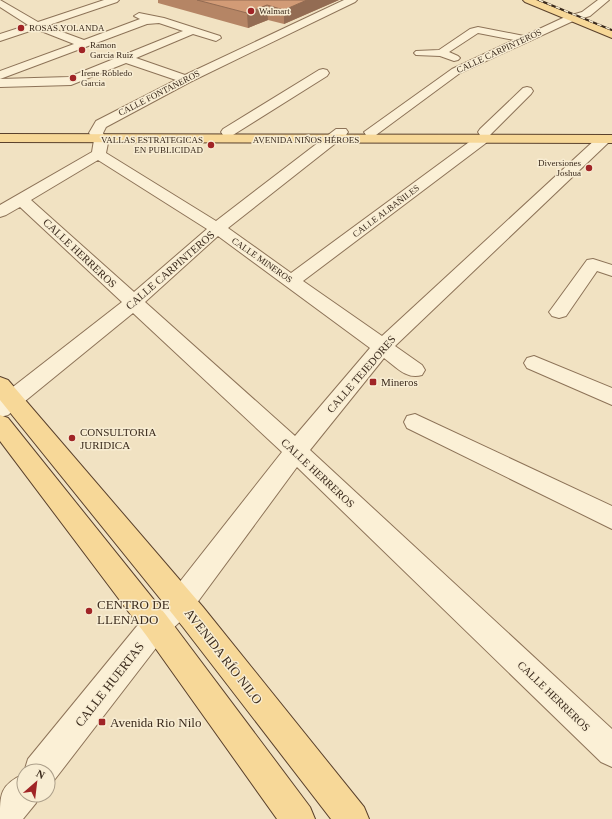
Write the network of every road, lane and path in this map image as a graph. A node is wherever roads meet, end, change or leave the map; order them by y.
1 (114, 0) edge
2 (352, 0) edge
3 (528, 0) edge
4 (553, 0) edge
5 (604, 0) edge
6 (100, 2) edge
7 (0, 3) edge
8 (586, 14) junction
9 (137, 15) dead end
10 (572, 18) junction
11 (153, 20) junction
12 (612, 24) edge
13 (36, 26) junction
14 (190, 31) junction
15 (612, 35) edge
16 (0, 38) edge
17 (216, 38) dead end
18 (523, 39) junction
19 (84, 44) junction
20 (420, 53) dead end
21 (441, 53) junction
22 (127, 59) junction
23 (475, 62) junction
24 (323, 73) dead end
25 (0, 75) edge
26 (186, 79) junction
27 (0, 83) edge
28 (527, 91) dead end
29 (228, 132) junction
30 (371, 132) junction
31 (0, 133) edge
32 (336, 136) junction
33 (483, 136) junction
34 (609, 137) edge
35 (0, 138) edge
36 (99, 142) junction
37 (21, 199) junction
38 (0, 212) edge
39 (217, 228) junction
40 (612, 271) edge
41 (292, 281) junction
42 (133, 303) junction
43 (559, 312) dead end
44 (382, 347) junction
45 (534, 363) dead end
46 (415, 370) dead end
47 (612, 397) edge
48 (3, 404) edge
49 (415, 422) dead end
50 (296, 451) junction
51 (612, 518) edge
52 (182, 602) junction
53 (156, 625) junction
54 (612, 751) edge
55 (46, 763) edge
56 (16, 802) edge
57 (2, 819) edge
58 (298, 819) edge
59 (352, 819) edge

1 - 6 street
2 - 26 street, CALLE FONTANEROS
3 - 10 main road
4 - 8 main road
5 - 8 street
6 - 13 street
7 - 13 street
8 - 10 street, CALLE CARPINTEROS
8 - 12 main road
9 - 11 street
10 - 15 main road
10 - 18 street, CALLE CARPINTEROS
11 - 14 street
11 - 19 street
13 - 16 street
13 - 19 street
14 - 17 street
14 - 22 street
18 - 21 street
18 - 23 street, CALLE CARPINTEROS
19 - 25 street
20 - 21 street
21 - 23 street
22 - 26 street
22 - 27 street
23 - 30 street, CALLE CARPINTEROS
24 - 29 street
26 - 36 street, CALLE FONTANEROS
28 - 33 street, CALLE ALBAÑILES
29 - 32 main road, AVENIDA NIÑOS HÉROES
29 - 36 main road, AVENIDA NIÑOS HÉROES
30 - 32 main road, AVENIDA NIÑOS HÉROES
30 - 33 main road, AVENIDA NIÑOS HÉROES
31 - 36 main road, AVENIDA NIÑOS HÉROES
32 - 33 main road, AVENIDA NIÑOS HÉROES
32 - 36 main road, AVENIDA NIÑOS HÉROES
32 - 39 street, CALLE CARPINTEROS
33 - 34 main road, AVENIDA NIÑOS HÉROES
33 - 41 street, CALLE ALBAÑILES
34 - 44 street, CALLE TEJEDORES
35 - 36 main road, AVENIDA NIÑOS HÉROES
36 - 37 street, CALLE FONTANEROS
36 - 39 street, CALLE MINEROS
37 - 38 street, CALLE FONTANEROS
37 - 42 street, CALLE HERREROS
39 - 41 street, CALLE MINEROS
39 - 42 street, CALLE CARPINTEROS
40 - 43 street
41 - 44 street, CALLE MINEROS
42 - 48 street, CALLE CARPINTEROS
42 - 50 street, CALLE HERREROS
44 - 46 street, CALLE MINEROS
44 - 50 street, CALLE TEJEDORES
45 - 47 street
48 - 52 main road, AVENIDA RÍO NILO
48 - 53 main road
49 - 51 street
50 - 52 street, CALLE TEJEDORES
50 - 54 street, CALLE HERREROS
52 - 53 street, CALLE HUERTAS
52 - 59 main road, AVENIDA RÍO NILO
53 - 55 street, CALLE HUERTAS
53 - 58 main road
56 - 57 street

